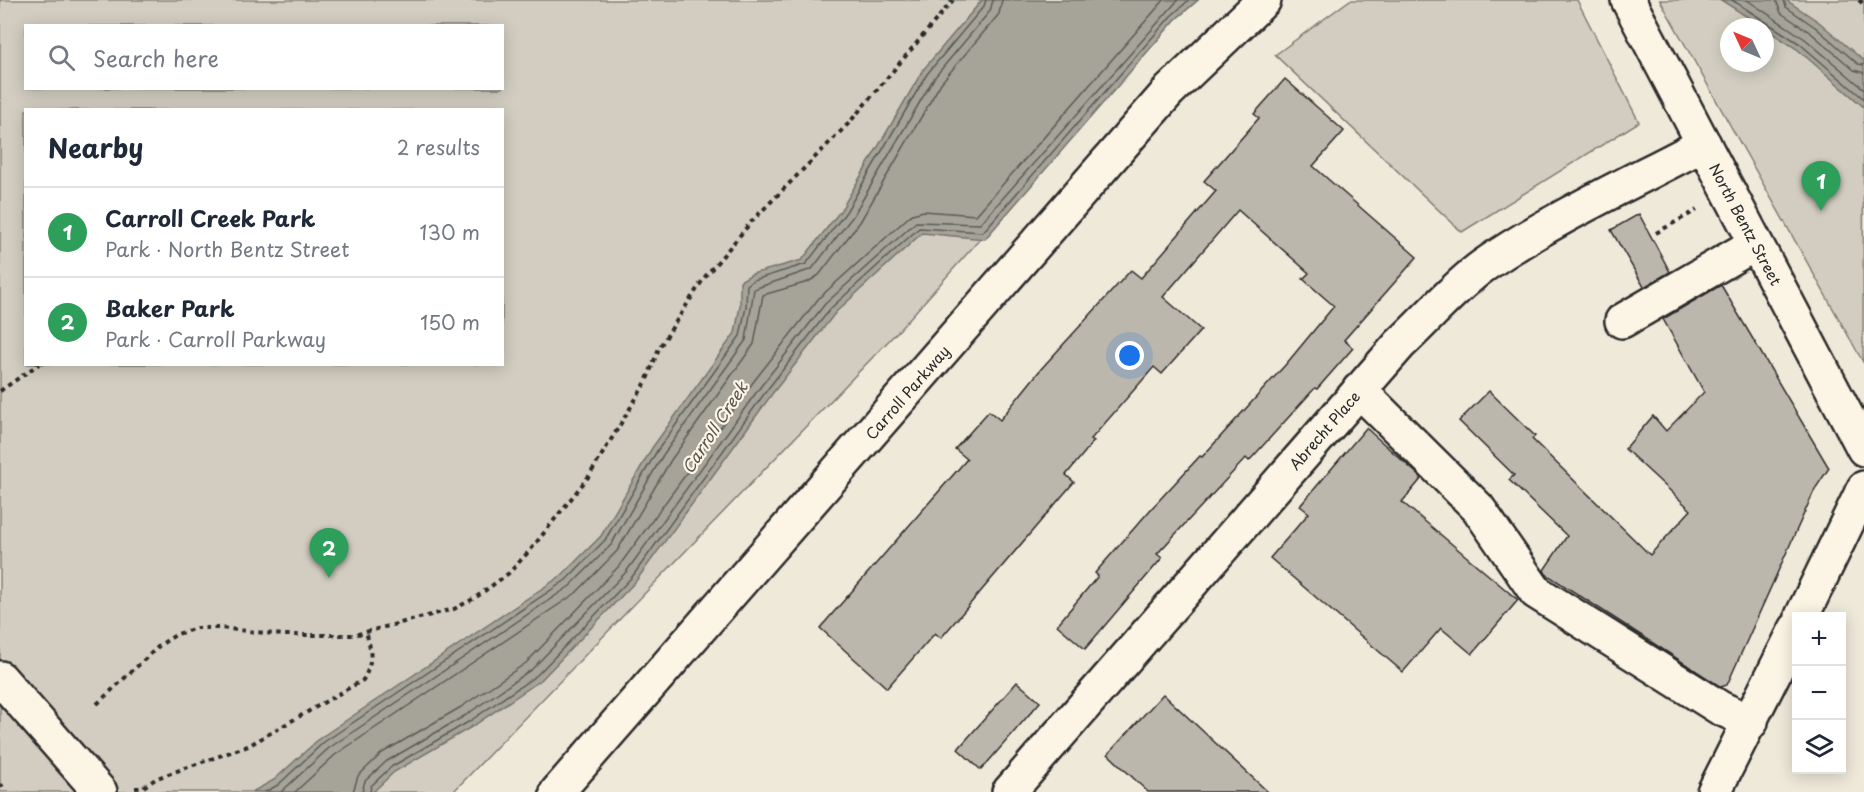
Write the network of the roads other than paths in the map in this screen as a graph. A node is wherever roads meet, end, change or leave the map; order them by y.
1 (1264, 0) edge
2 (1628, 0) edge
3 (1704, 144) junction
4 (1755, 244) junction
5 (1622, 321) dead end
6 (1359, 390) junction
7 (1864, 449) edge
8 (1864, 488) edge
9 (1804, 612) edge
10 (1792, 639) edge
11 (0, 678) edge
12 (1751, 722) junction
13 (98, 790) edge
14 (558, 792) edge
15 (1009, 792) edge
16 (1714, 792) edge

1 - 14 street, Carroll Parkway
2 - 3 street, North Bentz Street
3 - 4 street, North Bentz Street
3 - 6 street, Abrecht Place
4 - 5 street
4 - 7 street, North Bentz Street
6 - 12 street
6 - 15 street, Abrecht Place
8 - 9 street
10 - 12 street
11 - 13 street
12 - 16 street

